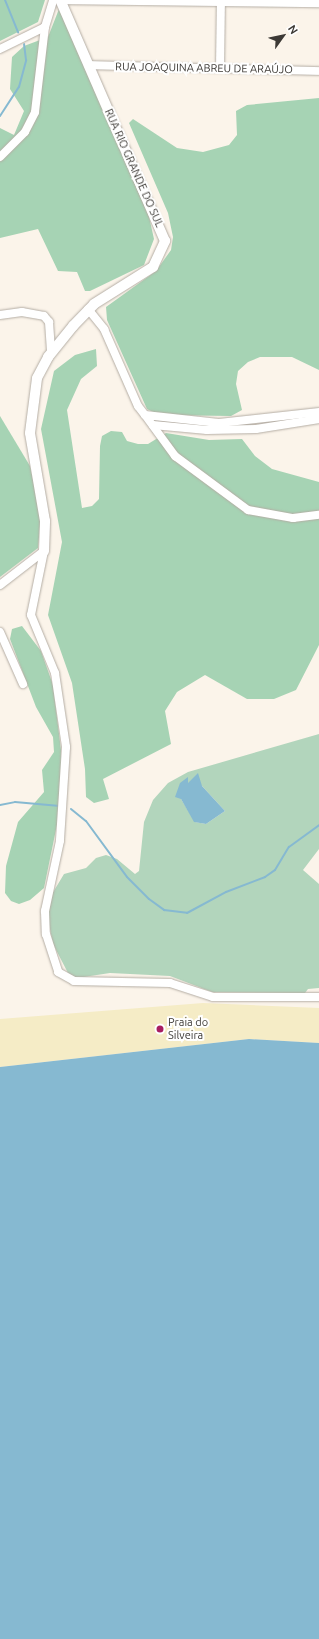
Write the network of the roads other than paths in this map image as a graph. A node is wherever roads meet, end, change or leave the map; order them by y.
1 (53, 0) edge
2 (60, 0) edge
3 (221, 1) edge
4 (319, 3) edge
5 (45, 27) junction
6 (0, 49) edge
7 (89, 65) junction
8 (220, 68) junction
9 (319, 71) edge
10 (0, 157) edge
11 (88, 309) junction
12 (0, 315) edge
13 (51, 353) junction
14 (319, 412) edge
15 (145, 415) junction
16 (319, 419) edge
17 (153, 424) junction
18 (319, 515) edge
19 (44, 551) junction
20 (0, 585) edge
21 (0, 632) edge
22 (23, 684) dead end
23 (319, 997) edge

1 - 5 street
2 - 3 street
2 - 7 street, RUA RIO GRANDE DO SUL
3 - 4 street
3 - 8 street
5 - 6 street
5 - 10 street
7 - 8 street, RUA JOAQUINA ABREU DE ARAÚJO
7 - 11 street, RUA RIO GRANDE DO SUL
8 - 9 street, RUA JOAQUINA ABREU DE ARAÚJO
11 - 13 street, RUA RIO GRANDE DO SUL
11 - 15 street
12 - 13 street
13 - 19 street, RUA RIO GRANDE DO SUL
14 - 15 street
15 - 17 street
16 - 17 street
17 - 18 street
19 - 20 street
19 - 23 street
21 - 22 street

